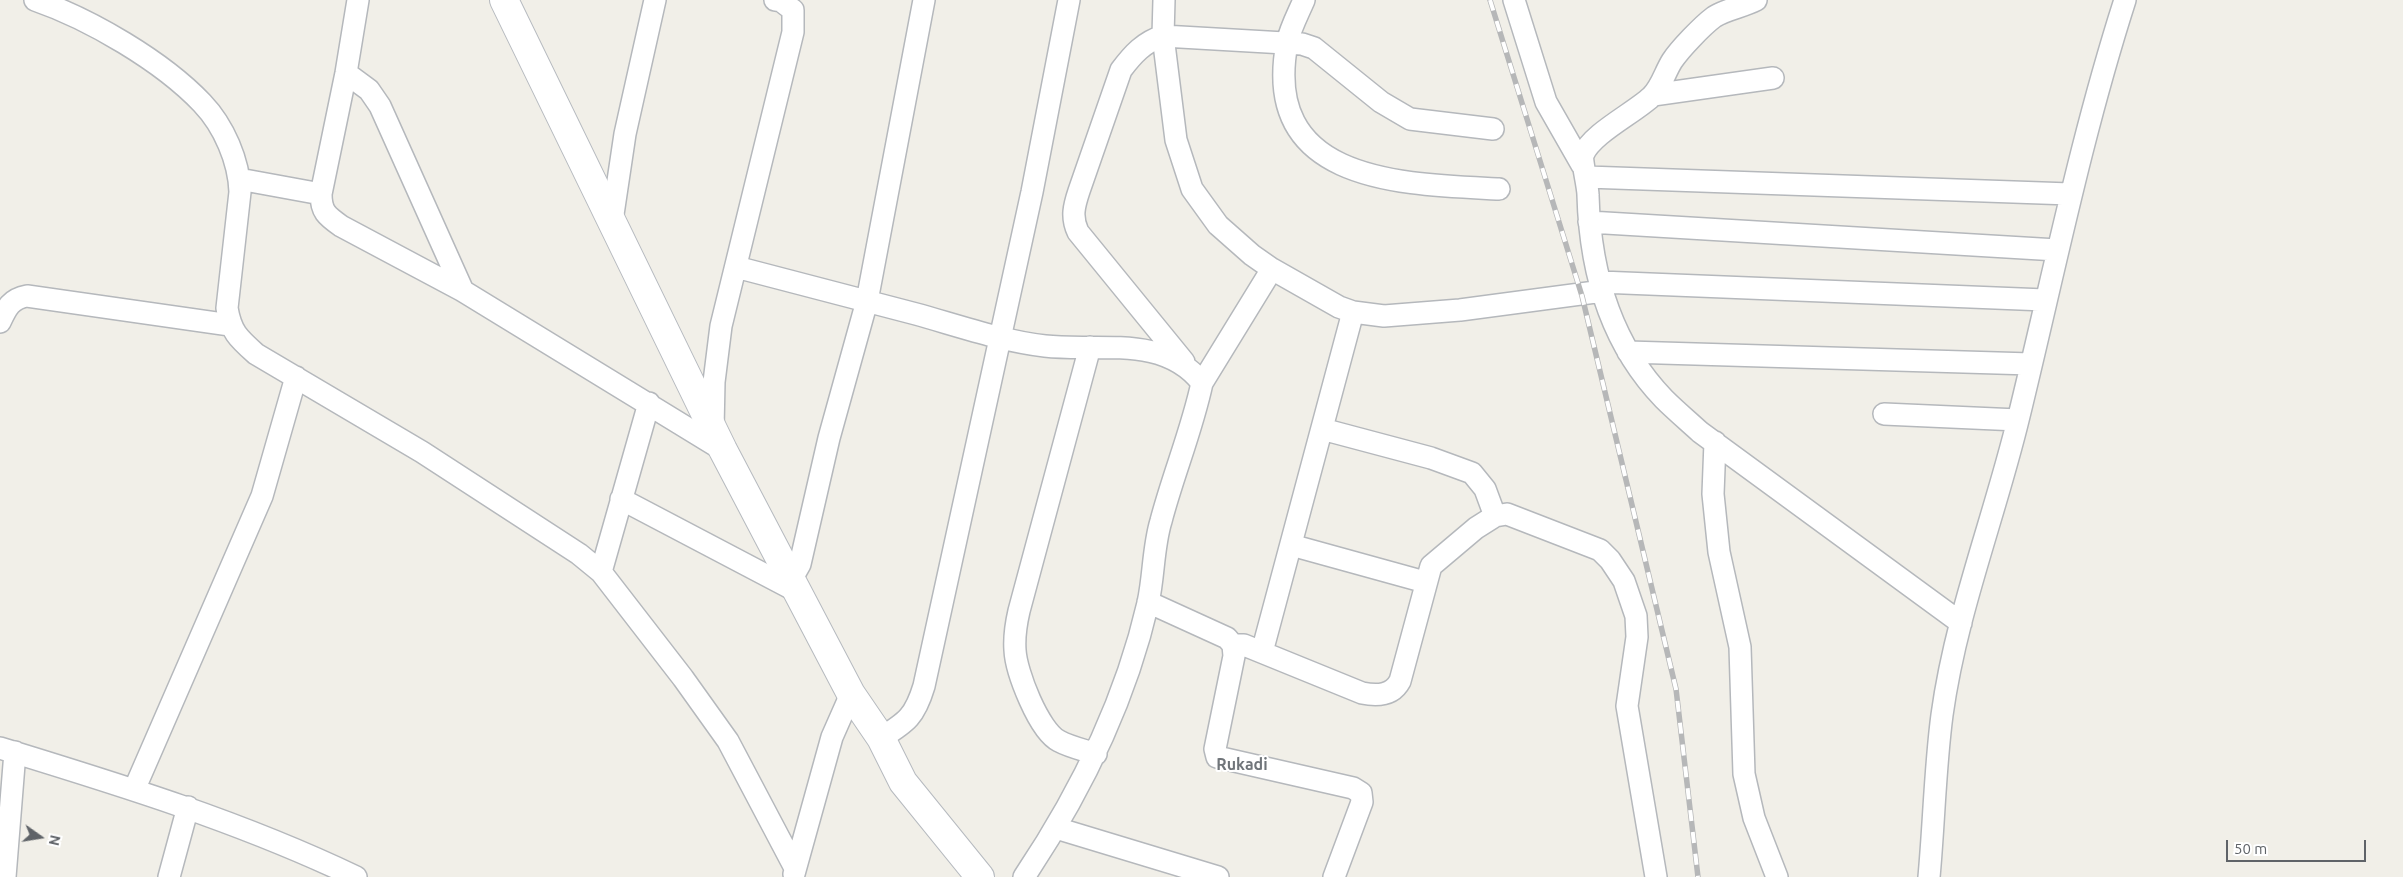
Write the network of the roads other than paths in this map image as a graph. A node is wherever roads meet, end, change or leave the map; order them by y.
1 (35, 0) edge
2 (358, 0) edge
3 (504, 0) edge
4 (655, 0) edge
5 (775, 0) edge
6 (924, 0) edge
7 (1069, 0) edge
8 (1164, 0) edge
9 (1304, 0) edge
10 (1514, 0) edge
11 (1756, 0) edge
12 (2125, 0) edge
13 (797, 5) edge
14 (1163, 36) junction
15 (1288, 42) junction
16 (346, 73) junction
17 (1774, 78) dead end
18 (1653, 95) junction
19 (1493, 129) dead end
20 (1585, 171) junction
21 (239, 179) junction
22 (1499, 189) dead end
23 (322, 194) junction
24 (2070, 194) junction
25 (612, 221) junction
26 (1589, 222) junction
27 (2057, 250) junction
28 (736, 268) junction
29 (1272, 269) junction
30 (1601, 286) junction
31 (464, 291) junction
32 (867, 300) junction
33 (2045, 300) junction
34 (1353, 312) junction
35 (0, 322) edge
36 (230, 325) junction
37 (1000, 336) junction
38 (1090, 347) junction
39 (1628, 352) junction
40 (2031, 364) junction
41 (1188, 367) junction
42 (296, 377) junction
43 (1202, 383) junction
44 (649, 403) junction
45 (1884, 414) dead end
46 (2018, 420) junction
47 (1322, 429) junction
48 (718, 440) junction
49 (1715, 442) junction
50 (621, 499) junction
51 (1495, 516) junction
52 (1291, 545) junction
53 (601, 572) junction
54 (1425, 582) junction
55 (795, 586) junction
56 (1148, 602) junction
57 (1961, 623) junction
58 (1234, 645) junction
59 (1262, 652) junction
60 (851, 694) junction
61 (881, 738) junction
62 (7, 750) edge
63 (1096, 754) junction
64 (134, 790) junction
65 (188, 807) junction
66 (1056, 828) junction
67 (794, 872) edge
68 (5, 877) edge
69 (169, 877) edge
70 (356, 877) edge
71 (980, 877) edge
72 (1024, 877) edge
73 (1218, 877) edge
74 (1334, 877) edge
75 (1656, 877) edge
76 (1777, 877) edge
77 (1929, 877) edge

1 - 21 street
2 - 16 street
3 - 25 street
4 - 25 street
5 - 13 street
6 - 32 street
7 - 37 street
8 - 14 street
9 - 15 street
10 - 20 street
11 - 18 street
12 - 24 street
13 - 28 street
14 - 15 street
14 - 29 street
14 - 41 street
15 - 19 street
15 - 22 street
16 - 23 street
16 - 31 street
17 - 18 street
18 - 20 street
20 - 24 street
20 - 26 street
21 - 23 street
21 - 36 street
23 - 31 street
24 - 27 street
25 - 48 street
26 - 27 street
26 - 30 street
27 - 33 street
28 - 32 street
28 - 48 street
29 - 34 street
29 - 43 street
30 - 33 street
30 - 34 street
30 - 39 street
31 - 44 street
32 - 37 street
32 - 55 street
33 - 40 street
34 - 47 street
35 - 36 street
36 - 42 street
37 - 38 street
37 - 61 street
38 - 41 street
38 - 63 street
39 - 40 street
39 - 49 street
40 - 46 street
41 - 43 street
42 - 53 street
42 - 64 street
43 - 56 street
44 - 48 street
44 - 50 street
45 - 46 street
46 - 57 street
47 - 51 street
47 - 52 street
48 - 55 street
49 - 57 street
49 - 76 street
50 - 53 street
50 - 55 street
51 - 54 street
51 - 75 street
52 - 54 street
52 - 59 street
53 - 67 street
54 - 59 street
55 - 60 street
56 - 58 street
56 - 63 street
57 - 77 street
58 - 59 street
58 - 74 street
60 - 61 street
60 - 67 street
61 - 71 street
62 - 64 street
62 - 68 street
63 - 66 street
64 - 65 street
65 - 69 street
65 - 70 street
66 - 72 street
66 - 73 street

